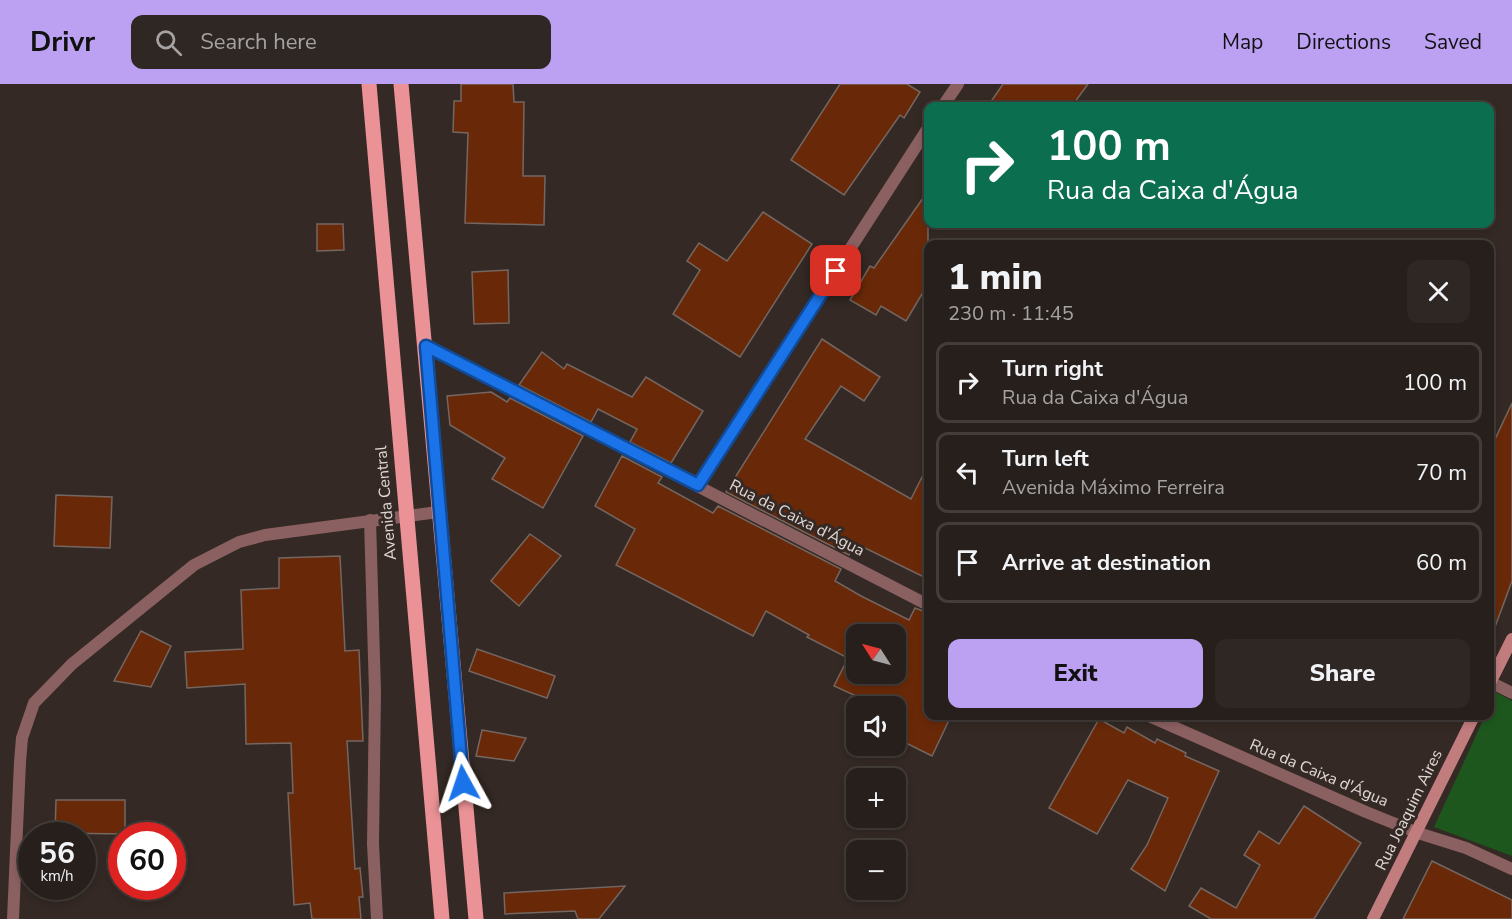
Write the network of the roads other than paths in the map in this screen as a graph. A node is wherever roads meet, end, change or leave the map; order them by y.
1 (369, 84) edge
2 (401, 84) edge
3 (958, 84) edge
4 (946, 102) edge
5 (924, 134) edge
6 (426, 346) junction
7 (698, 485) junction
8 (438, 512) junction
9 (405, 515) junction
10 (370, 519) junction
11 (924, 602) edge
12 (1512, 639) edge
13 (1494, 674) edge
14 (1494, 684) edge
15 (1512, 693) edge
16 (1157, 720) edge
17 (1472, 720) edge
18 (1418, 833) junction
19 (1512, 869) edge
20 (13, 919) edge
21 (377, 919) edge
22 (442, 919) edge
23 (476, 919) edge
24 (1373, 919) edge

1 - 9 main road, Avenida Central
2 - 6 main road
3 - 4 street
5 - 7 street
6 - 7 street, Rua da Caixa d'Água
6 - 8 main road
7 - 11 street, Rua da Caixa d'Água
8 - 9 street
8 - 23 main road
9 - 10 street
9 - 22 main road, Avenida Central
10 - 20 street
10 - 21 street
12 - 13 street
14 - 15 street
16 - 18 street, Rua da Caixa d'Água
17 - 18 street, Rua Joaquim Aires
18 - 19 street, Rua da Caixa d'Água
18 - 24 street, Rua Joaquim Aires

